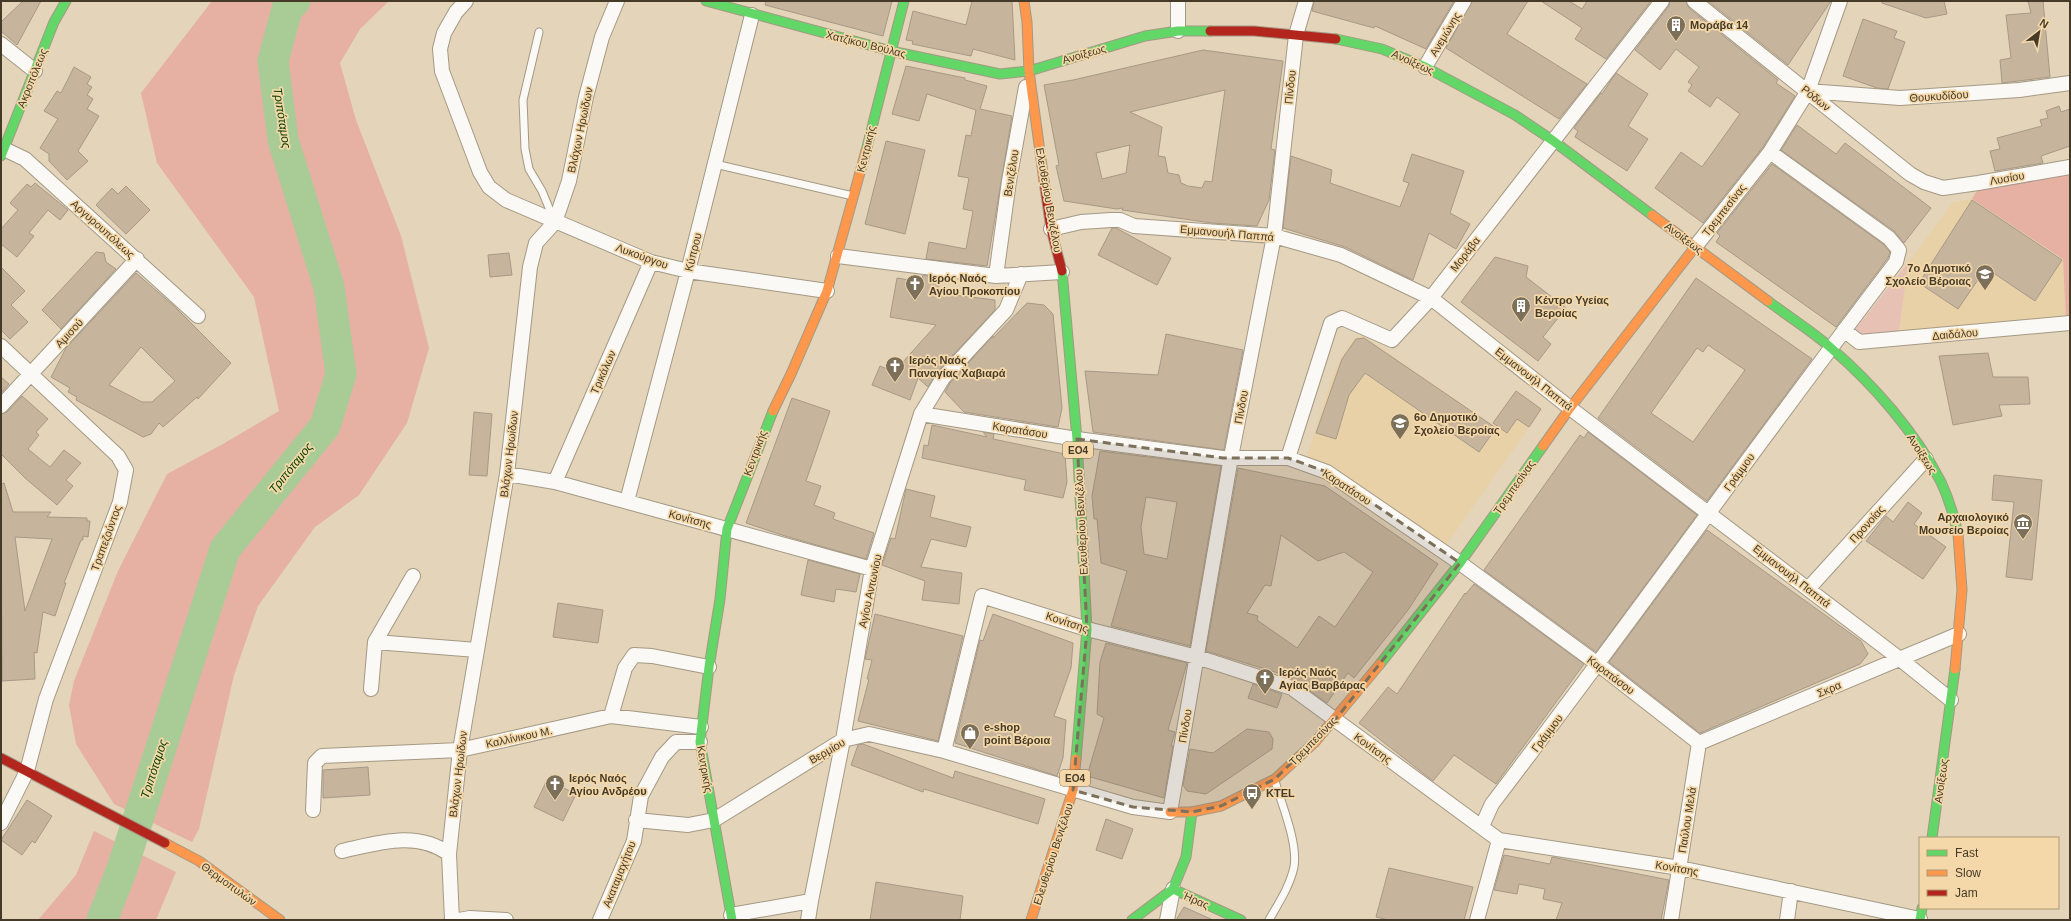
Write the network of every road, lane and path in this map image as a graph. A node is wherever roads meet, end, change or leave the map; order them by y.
1 (66, 1) edge
2 (466, 1) edge
3 (617, 1) edge
4 (706, 1) edge
5 (755, 1) edge
6 (904, 1) edge
7 (1024, 1) edge
8 (1178, 1) edge
9 (1306, 1) edge
10 (1464, 1) edge
11 (1662, 1) edge
12 (1694, 1) edge
13 (1840, 1) edge
14 (752, 15) junction
15 (1178, 31) junction
16 (539, 32) dead end
17 (1296, 35) junction
18 (1, 44) edge
19 (891, 51) junction
20 (1425, 67) junction
21 (35, 71) junction
22 (1029, 71) junction
23 (2070, 83) edge
24 (1808, 91) junction
25 (1552, 140) junction
26 (1770, 152) junction
27 (2, 153) edge
28 (715, 164) junction
29 (2070, 167) edge
30 (1943, 188) joint
31 (854, 197) junction
32 (555, 222) junction
33 (1052, 229) junction
34 (1274, 236) junction
35 (1695, 247) junction
36 (838, 256) junction
37 (137, 259) junction
38 (651, 262) junction
39 (688, 271) junction
40 (1062, 272) junction
41 (1021, 274) junction
42 (996, 276) junction
43 (827, 291) junction
44 (1431, 298) junction
45 (198, 316) dead end
46 (2070, 323) edge
47 (1844, 330) junction
48 (1, 346) edge
49 (1831, 348) junction
50 (30, 375) junction
51 (1, 406) edge
52 (1570, 408) junction
53 (921, 414) junction
54 (1077, 439) junction
55 (1231, 457) junction
56 (1288, 458) junction
57 (1926, 459) junction
58 (507, 474) junction
59 (555, 482) junction
60 (627, 501) junction
61 (1710, 512) junction
62 (727, 529) junction
63 (1460, 564) junction
64 (872, 569) junction
65 (413, 576) dead end
66 (1808, 589) junction
67 (1087, 629) junction
68 (1959, 634) junction
69 (375, 642) junction
70 (477, 650) junction
71 (1197, 657) junction
72 (1900, 659) junction
73 (1599, 665) junction
74 (709, 667) junction
75 (371, 688) dead end
76 (1951, 700) junction
77 (611, 716) junction
78 (1335, 720) junction
79 (701, 727) junction
80 (843, 740) junction
81 (700, 742) junction
82 (1700, 743) junction
83 (460, 750) junction
84 (944, 751) junction
85 (1, 758) edge
86 (27, 771) junction
87 (1275, 779) junction
88 (1074, 790) junction
89 (314, 810) dead end
90 (1170, 812) junction
91 (1192, 812) junction
92 (636, 820) junction
93 (714, 820) junction
94 (1, 823) edge
95 (1482, 826) junction
96 (1932, 837) edge
97 (1499, 840) junction
98 (342, 851) dead end
99 (449, 854) junction
100 (1680, 868) junction
101 (1173, 889) junction
102 (1791, 891) junction
103 (811, 901) junction
104 (1921, 916) edge
105 (731, 917) edge
106 (280, 920) edge
107 (452, 920) edge
108 (459, 920) edge
109 (506, 920) edge
110 (600, 920) edge
111 (808, 920) edge
112 (1031, 920) edge
113 (1132, 920) edge
114 (1167, 920) edge
115 (1241, 920) edge
116 (1269, 920) edge
117 (1477, 920) edge
118 (1671, 920) edge
119 (1787, 920) edge

1 - 21 street, Ακροπόλεως
2 - 32 street, Λυκούργου
3 - 32 street, Βλάχων Ηρωίδων
4 - 14 street, Χατζίκου Βούλας
5 - 14 street, Κύπρου
6 - 19 street, Κεντρικής
7 - 22 street, Ελευθερίου Βενιζέλου / ΕΟ4
8 - 15 street
9 - 17 street, Πίνδου
10 - 20 street, Ανεμώνης
11 - 25 street, Μοράβα
12 - 24 street, Ρόδων
13 - 24 street, Τρεμπεσίνας
14 - 19 street, Χατζίκου Βούλας
14 - 28 street, Κύπρου
15 - 17 street, Ανοίξεως
15 - 22 street, Ανοίξεως
16 - 32 lane
17 - 20 street, Ανοίξεως
17 - 34 street, Πίνδου
18 - 21 street
19 - 22 street, Χατζίκου Βούλας
19 - 31 street, Κεντρικής
20 - 25 street, Ανοίξεως
21 - 27 street, Ακροπόλεως
22 - 33 street, Ελευθερίου Βενιζέλου / ΕΟ4
22 - 42 street, Βενιζέλου
23 - 24 street, Θουκυδίδου
24 - 26 street, Τρεμπεσίνας
24 - 30 street, Ρόδων
25 - 35 street, Ανοίξεως
25 - 44 street, Μοράβα
26 - 35 street, Τρεμπεσίνας
26 - 47 street, Γράμμου
27 - 37 street, Αργυρουπόλεως
28 - 31 lane
28 - 39 street, Κύπρου
29 - 30 street, Λυσίου
31 - 36 street, Κεντρικής
32 - 38 street, Λυκούργου
32 - 58 street, Βλάχων Ηρωίδων
33 - 34 street, Εμμανουήλ Παππά
33 - 40 street, Ελευθερίου Βενιζέλου / ΕΟ4
34 - 44 street, Εμμανουήλ Παππά
34 - 55 street, Πίνδου
35 - 49 street, Ανοίξεως
35 - 52 street, Τρεμπεσίνας
36 - 42 street
36 - 43 street, Κεντρικής
37 - 45 street, Αργυρουπόλεως
37 - 50 street, Αμισού
38 - 39 street, Λυκούργου
38 - 59 street, Τρικάλων
39 - 43 street, Λυκούργου
39 - 60 street, Κύπρου
40 - 41 street
40 - 54 street, Ελευθερίου Βενιζέλου / ΕΟ4
41 - 42 street
41 - 53 street, Αγίου Αντωνίου
43 - 62 street, Κεντρικής
44 - 52 street, Εμμανουήλ Παππά
44 - 56 street, Μοράβα
46 - 47 street, Δαιδάλου
47 - 49 street, Γράμμου
48 - 50 street, Τραπεζούντος
49 - 57 street, Ανοίξεως
49 - 61 street, Γράμμου
50 - 51 street, Αμισού
50 - 86 street, Τραπεζούντος
52 - 61 street, Εμμανουήλ Παππά
52 - 63 street, Τρεμπεσίνας
53 - 54 street, Καρατάσου
53 - 64 street, Αγίου Αντωνίου
54 - 55 street, Καρατάσου
54 - 67 street, Ελευθερίου Βενιζέλου / ΕΟ4
55 - 56 street, Καρατάσου
55 - 71 street, Πίνδου
56 - 63 street, Καρατάσου
57 - 66 street, Προνοίας
57 - 68 street, Ανοίξεως
58 - 59 street, Κονίτσης
58 - 70 street, Βλάχων Ηρωίδων
59 - 60 street, Κονίτσης
60 - 62 street, Κονίτσης
61 - 66 street, Εμμανουήλ Παππά
61 - 73 street, Γράμμου
62 - 64 street, Κονίτσης
62 - 74 street, Κεντρικής
63 - 73 street, Καρατάσου
63 - 78 street, Τρεμπεσίνας
64 - 80 street, Αγίου Αντωνίου
65 - 69 street
66 - 72 street, Εμμανουήλ Παππά
67 - 71 street, Κονίτσης
67 - 84 street, Κονίτσης
67 - 88 street, Ελευθερίου Βενιζέλου / ΕΟ4
68 - 72 street, Σκρα
68 - 76 street, Ανοίξεως
69 - 70 street
69 - 75 street
70 - 83 street, Βλάχων Ηρωίδων
71 - 78 street, Κονίτσης
71 - 90 street, Πίνδου
72 - 76 street, Εμμανουήλ Παππά
72 - 82 street, Σκρα
73 - 82 street, Καρατάσου
73 - 95 street, Γράμμου
74 - 77 street
74 - 79 street, Κεντρικής
76 - 96 street, Ανοίξεως
77 - 79 street, Καλλίνικου Μ.
77 - 83 street, Καλλίνικου Μ.
78 - 87 street, Τρεμπεσίνας
78 - 95 street, Κονίτσης
79 - 81 street, Κεντρικής
80 - 84 street, Βερμίου
80 - 93 street, Βερμίου
80 - 103 street, Αγίου Αντωνίου
81 - 92 street, Ακαταμαχήτου
81 - 93 street, Κεντρικής
82 - 100 street, Παύλου Μελά
83 - 89 street, Καλλίνικου Μ.
83 - 99 street, Βλάχων Ηρωίδων
84 - 88 street, Βερμίου
85 - 86 street
86 - 94 street, Τραπεζούντος
86 - 106 street, Θερμοπυλών
87 - 91 street, Τρεμπεσίνας
87 - 116 lane
88 - 90 street, Τρεμπεσίνας
88 - 112 street, Ελευθερίου Βενιζέλου / ΕΟ4
90 - 91 street, Τρεμπεσίνας
91 - 101 street
92 - 93 street, Βερμίου
92 - 110 street, Ακαταμαχήτου
93 - 105 street, Κεντρικής
95 - 97 street, Κονίτσης
97 - 100 street, Κονίτσης
97 - 117 street
98 - 99 street
99 - 107 street, Βλάχων Ηρωίδων
100 - 102 street, Κονίτσης
100 - 118 street, Παύλου Μελά
101 - 113 street
101 - 114 street
101 - 115 street, Ήρας
102 - 104 street, Κονίτσης
102 - 119 street
103 - 105 street
103 - 111 street, Αγίου Αντωνίου
108 - 109 street

